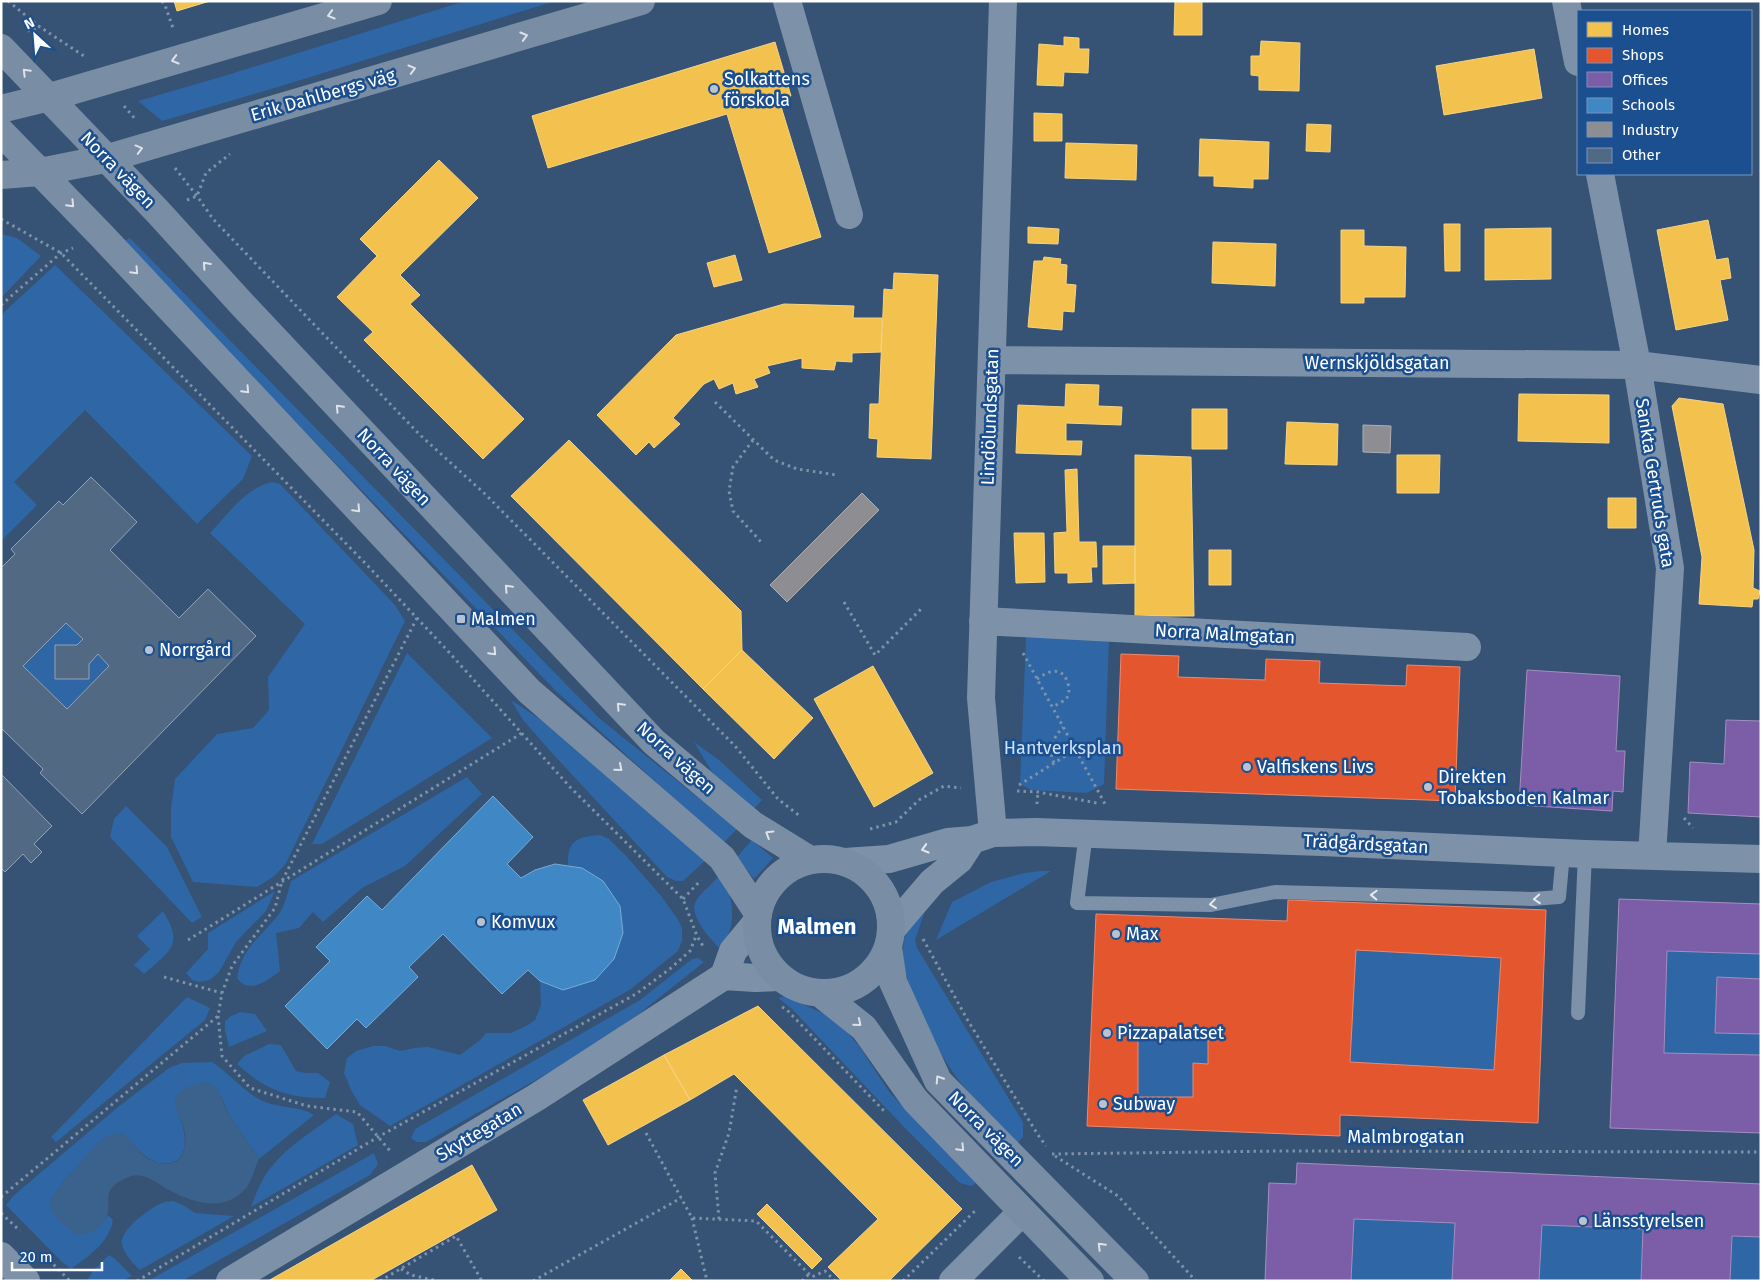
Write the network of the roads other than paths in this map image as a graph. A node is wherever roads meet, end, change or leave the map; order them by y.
1 (378, 1) edge
2 (641, 1) edge
3 (787, 1) edge
4 (1003, 1) edge
5 (1566, 1) edge
6 (1, 48) edge
7 (1577, 57) edge
8 (50, 97) junction
9 (1, 110) edge
10 (1, 132) edge
11 (106, 158) junction
12 (40, 172) junction
13 (1, 175) edge
14 (1600, 175) edge
15 (849, 215) dead end
16 (992, 360) junction
17 (1637, 366) junction
18 (1761, 380) edge
19 (983, 621) junction
20 (1467, 647) dead end
21 (1086, 834) junction
22 (983, 837) junction
23 (1574, 854) junction
24 (1652, 856) junction
25 (1761, 859) edge
26 (810, 860) junction
27 (845, 862) junction
28 (757, 917) junction
29 (889, 938) junction
30 (724, 976) junction
31 (780, 977) junction
32 (820, 993) junction
33 (1578, 1013) dead end
34 (1022, 1212) junction
35 (1, 1256) edge
36 (26, 1281) edge
37 (230, 1281) edge
38 (953, 1281) edge
39 (1090, 1281) edge
40 (1135, 1281) edge

1 -> 8 street
11 -> 2 street, Erik Dahlbergs väg
3 - 15 street
4 - 16 street, Lindölundsgatan
5 - 7 street
8 -> 6 street, Norra vägen
8 - 9 street
8 - 11 street, Norra vägen
10 - 12 street, Norra vägen
11 - 12 street, Erik Dahlbergs väg
26 -> 11 street, Norra vägen
12 - 13 street, Erik Dahlbergs väg
12 -> 28 street, Norra vägen
14 - 17 street, Sankta Gertruds gata
16 - 17 street, Wernskjöldsgatan
16 - 19 street, Lindölundsgatan
17 - 18 street, Wernskjöldsgatan
17 - 24 street, Sankta Gertruds gata
19 - 20 street, Norra Malmgatan
19 - 22 street, Lindölundsgatan
21 - 22 street, Trädgårdsgatan
21 - 23 street, Trädgårdsgatan
23 -> 21 lane
22 -> 27 street, Trädgårdsgatan
22 - 29 street
23 - 24 street, Trädgårdsgatan
23 - 33 lane
24 - 25 street, Trädgårdsgatan
26 - 27 street, Norra vägen
26 - 28 street, Norra vägen
27 - 29 street, Norra vägen
28 - 30 street
28 - 31 street, Norra vägen
29 - 32 street, Norra vägen
40 -> 29 street, Norra vägen
30 - 31 street
30 - 37 street, Skyttegatan
31 - 32 street, Norra vägen
32 -> 34 street, Norra vägen
34 - 38 street
34 - 39 street, Norra vägen
35 - 36 street

